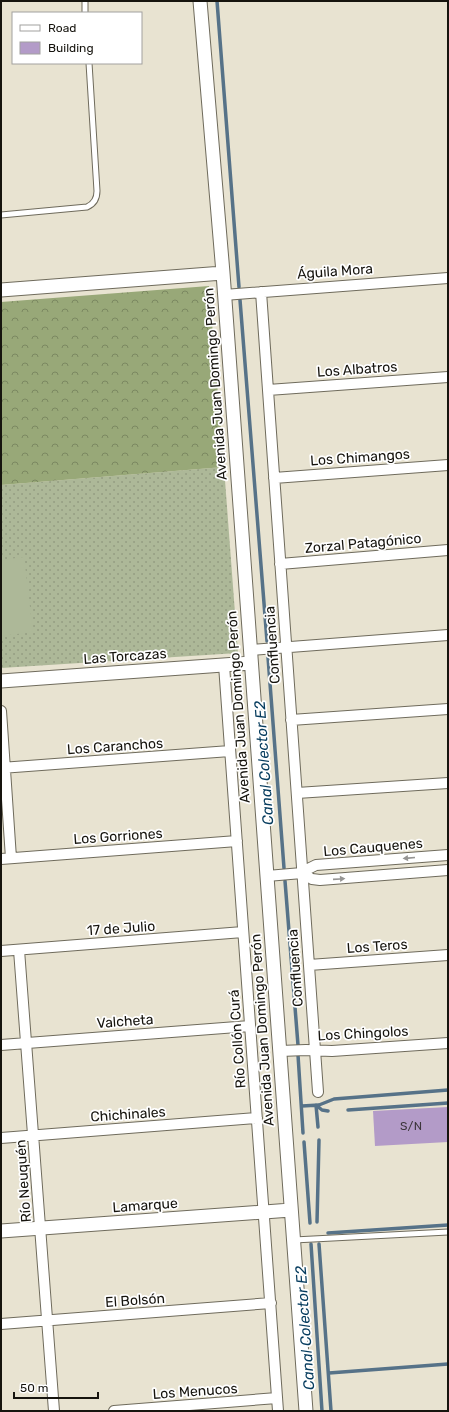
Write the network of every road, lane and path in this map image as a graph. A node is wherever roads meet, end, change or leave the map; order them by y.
1 (84, 1) edge
2 (200, 1) edge
3 (85, 12) edge
4 (89, 64) edge
5 (1, 215) edge
6 (223, 273) junction
7 (448, 278) edge
8 (1, 290) edge
9 (261, 292) junction
10 (224, 295) junction
11 (448, 377) edge
12 (268, 390) junction
13 (448, 465) edge
14 (274, 478) junction
15 (448, 550) edge
16 (280, 564) junction
17 (448, 635) edge
18 (286, 647) junction
19 (251, 657) junction
20 (224, 665) junction
21 (1, 681) edge
22 (448, 709) edge
23 (1, 711) edge
24 (291, 720) junction
25 (230, 751) junction
26 (3, 768) edge
27 (448, 783) edge
28 (297, 793) junction
29 (237, 841) junction
30 (448, 855) edge
31 (6, 858) edge
32 (448, 870) edge
33 (302, 873) junction
34 (267, 876) junction
35 (243, 932) junction
36 (19, 950) junction
37 (1, 951) edge
38 (448, 955) edge
39 (309, 965) junction
40 (250, 1026) junction
41 (448, 1042) edge
42 (26, 1043) junction
43 (1, 1045) edge
44 (315, 1050) junction
45 (280, 1051) junction
46 (318, 1092) dead end
47 (257, 1118) junction
48 (33, 1135) junction
49 (1, 1138) edge
50 (291, 1210) junction
51 (264, 1212) junction
52 (40, 1228) junction
53 (1, 1231) edge
54 (448, 1232) edge
55 (293, 1240) junction
56 (271, 1304) junction
57 (47, 1320) junction
58 (1, 1324) edge
59 (278, 1398) junction
60 (54, 1411) edge
61 (114, 1411) edge
62 (278, 1411) edge
63 (306, 1411) edge

1 - 3 lane
2 - 6 street, Avenida Juan Domingo Perón
4 - 5 lane
6 - 8 street
6 - 10 street, Avenida Juan Domingo Perón
7 - 9 street, Águila Mora
9 - 10 street, Águila Mora
9 - 12 street, Confluencia
10 - 19 street, Avenida Juan Domingo Perón
11 - 12 street, Los Albatros
12 - 14 street, Confluencia
13 - 14 street, Los Chimangos
14 - 16 street, Confluencia
15 - 16 street, Zorzal Patagónico
16 - 18 street, Confluencia
17 - 18 street, Las Torcazas
18 - 19 street, Las Torcazas
18 - 24 street, Confluencia
19 - 20 street, Las Torcazas
19 - 34 street, Avenida Juan Domingo Perón
20 - 21 street, Las Torcazas
20 - 25 street, Río Collón Curá
22 - 24 street
23 - 26 street
24 - 28 street, Confluencia
25 - 26 street, Los Caranchos
25 - 29 street, Río Collón Curá
26 - 31 street
27 - 28 street
28 - 33 street, Confluencia
29 - 31 street, Los Gorriones
29 - 35 street, Río Collón Curá
30 -> 33 street, Los Cauquenes
33 -> 32 street, Los Cauquenes
33 - 34 street, Los Cauquenes
33 - 39 street, Confluencia
34 - 45 street, Avenida Juan Domingo Perón
35 - 36 street, 17 de Julio
35 - 40 street, Río Collón Curá
36 - 37 street, 17 de Julio
36 - 42 street, Río Neuquén
38 - 39 street, Los Teros
39 - 44 street, Confluencia
40 - 42 street, Valcheta
40 - 47 street, Río Collón Curá
41 - 44 street, Los Chingolos
42 - 43 street, Valcheta
42 - 48 street, Río Neuquén
44 - 45 street, Los Chingolos
44 - 46 street, Confluencia
45 - 50 street, Avenida Juan Domingo Perón
47 - 48 street, Chichinales
47 - 51 street, Río Collón Curá
48 - 49 street, Chichinales
48 - 52 street, Río Neuquén
50 - 51 street, Lamarque
50 - 55 street, Avenida Juan Domingo Perón
51 - 52 street, Lamarque
51 - 56 street, Río Collón Curá
52 - 53 street, Lamarque
52 - 57 street, Río Neuquén
54 - 55 lane
55 - 63 street, Avenida Juan Domingo Perón
56 - 57 street, El Bolsón
56 - 59 street, Río Collón Curá
57 - 58 street, El Bolsón
57 - 60 street, Río Neuquén
59 - 61 street, Los Menucos
59 - 62 street, Río Collón Curá

